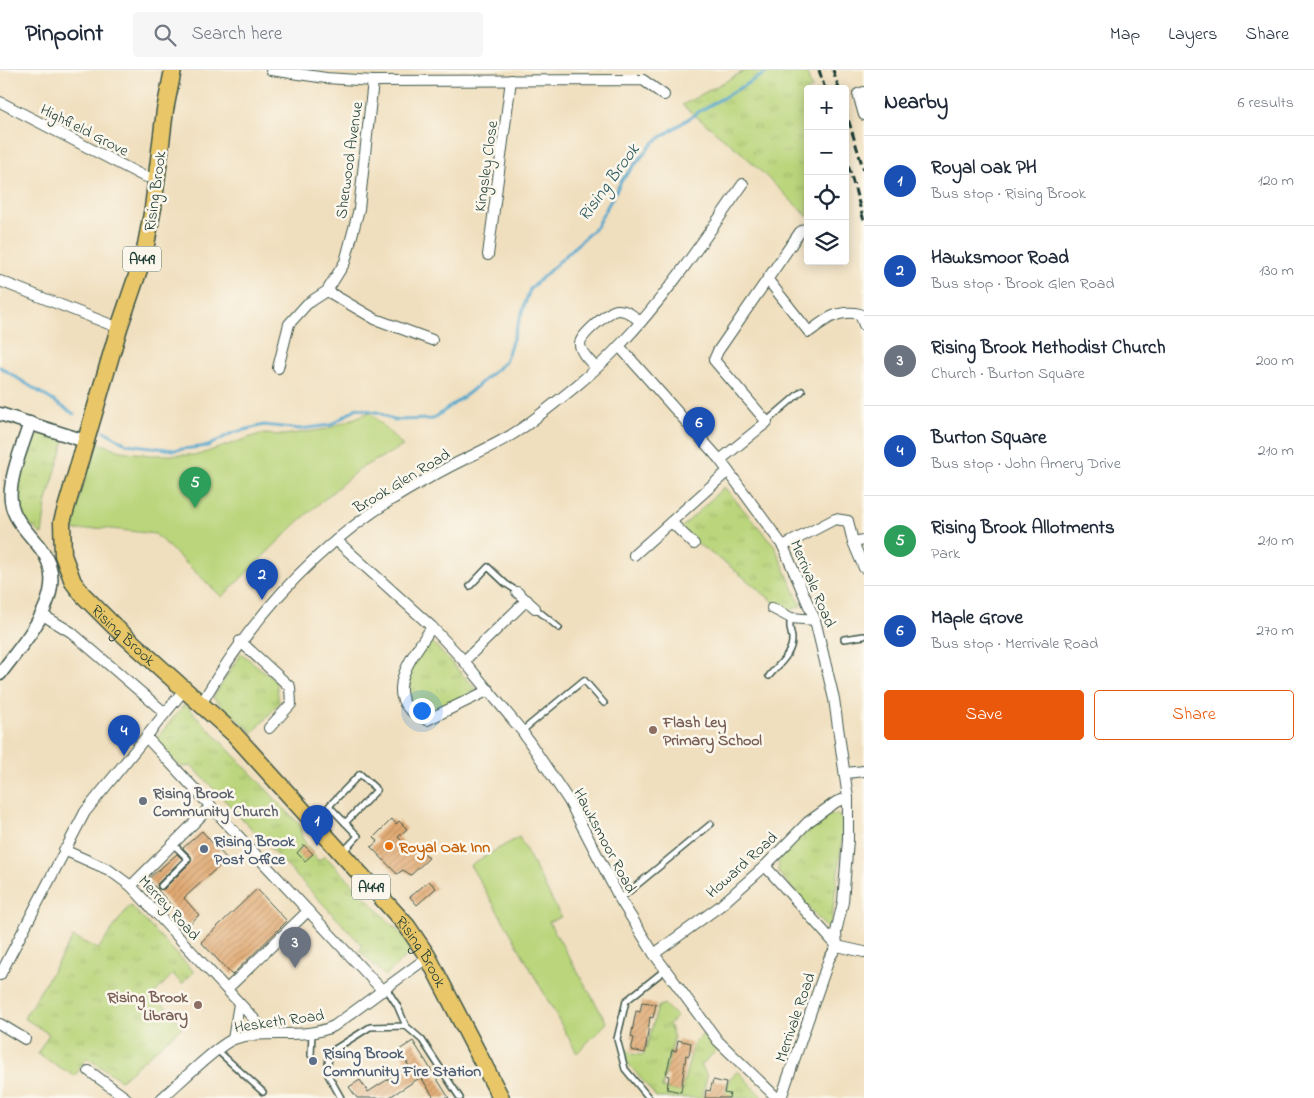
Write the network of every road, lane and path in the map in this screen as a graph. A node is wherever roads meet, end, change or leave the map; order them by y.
1 (173, 70) edge
2 (271, 70) edge
3 (644, 75) edge
4 (511, 80) junction
5 (373, 81) junction
6 (864, 92) edge
7 (664, 95) dead end
8 (0, 102) edge
9 (864, 115) edge
10 (157, 179) junction
11 (743, 184) dead end
12 (804, 230) edge
13 (488, 255) dead end
14 (768, 280) junction
15 (0, 281) edge
16 (327, 291) junction
17 (641, 322) junction
18 (864, 325) edge
19 (119, 328) junction
20 (432, 340) dead end
21 (620, 346) junction
22 (278, 368) dead end
23 (596, 368) junction
24 (802, 391) dead end
25 (0, 414) edge
26 (766, 422) junction
27 (30, 423) junction
28 (85, 441) junction
29 (720, 460) junction
30 (728, 471) junction
31 (671, 522) junction
32 (336, 540) junction
33 (864, 540) edge
34 (853, 542) junction
35 (694, 544) dead end
36 (783, 546) junction
37 (634, 555) dead end
38 (864, 568) edge
39 (470, 586) dead end
40 (518, 592) joint
41 (527, 600) junction
42 (535, 608) joint
43 (772, 608) dead end
44 (41, 614) junction
45 (791, 618) junction
46 (816, 620) junction
47 (432, 627) junction
48 (559, 628) dead end
49 (864, 636) edge
50 (844, 639) dead end
51 (240, 641) junction
52 (464, 661) junction
53 (0, 674) edge
54 (769, 676) dead end
55 (184, 690) junction
56 (489, 690) junction
57 (604, 702) dead end
58 (201, 704) junction
59 (165, 713) junction
60 (269, 728) dead end
61 (522, 730) junction
62 (147, 738) junction
63 (864, 771) edge
64 (846, 773) junction
65 (848, 798) junction
66 (212, 806) junction
67 (345, 823) junction
68 (712, 824) dead end
69 (173, 844) junction
70 (64, 850) junction
71 (341, 854) junction
72 (765, 866) junction
73 (131, 886) junction
74 (161, 886) dead end
75 (620, 899) junction
76 (308, 911) junction
77 (837, 946) junction
78 (864, 952) edge
79 (654, 954) junction
80 (428, 958) junction
81 (666, 969) junction
82 (0, 975) edge
83 (227, 989) junction
84 (384, 989) junction
85 (239, 1004) junction
86 (0, 1024) edge
87 (406, 1026) junction
88 (312, 1033) junction
89 (268, 1034) junction
90 (25, 1039) dead end
91 (233, 1040) junction
92 (218, 1050) junction
93 (311, 1054) dead end
94 (88, 1070) dead end
95 (264, 1092) dead end
96 (126, 1098) edge
97 (162, 1098) edge
98 (341, 1098) edge
99 (460, 1098) edge
100 (500, 1098) edge
101 (650, 1098) edge
102 (777, 1098) edge
103 (782, 1098) edge

1 - 10 highway, Rising Brook / A449
2 - 5 street
3 - 4 street
3 - 7 street
4 - 5 street
4 - 13 street, Kingsley Close
5 - 16 street, Sherwood Avenue
6 - 9 street
8 - 10 street, Highfield Grove
10 - 19 highway, Rising Brook / A449
11 - 17 street, Brook Glen Road
12 - 14 street
14 - 18 street
14 - 26 street
15 - 19 street
16 - 20 street
16 - 22 street, Sherwood Avenue
17 - 21 street, Brook Glen Road
17 - 23 street
19 - 28 highway, Rising Brook / A449
21 - 23 street, Brook Glen Road
21 - 29 street, Merrivale Road
23 - 32 street, Brook Glen Road
24 - 26 lane
25 - 27 street
26 - 29 street
27 - 28 street
27 - 44 street
28 - 55 highway, Rising Brook / A449
29 - 30 street, Merrivale Road
30 - 31 street
30 - 36 street, Merrivale Road
31 - 35 street
31 - 37 street
32 - 47 street, Hawksmoor Road
32 - 51 street, Brook Glen Road
33 - 34 street
34 - 36 street
34 - 38 street
36 - 46 street, Merrivale Road
39 - 40 lane
40 - 41 street
41 - 42 street
41 - 52 street
42 - 48 lane
43 - 45 street
44 - 53 street
44 - 59 street
45 - 46 street
45 - 54 lane
46 - 64 street, Merrivale Road
47 - 52 street, Hawksmoor Road
47 - 56 street
49 - 50 lane
51 - 58 street, Brook Glen Road
51 - 60 street
52 - 56 street, Hawksmoor Road
55 - 58 highway, Rising Brook / A449
55 - 59 street
56 - 61 street, Hawksmoor Road
57 - 61 lane
58 - 71 highway, Rising Brook / A449
59 - 62 street
61 - 75 street, Hawksmoor Road
62 - 66 street
62 - 70 street
63 - 64 street
64 - 65 street, Merrivale Road
65 - 72 street, Howard Road
65 - 77 street, Merrivale Road
66 - 69 street
66 - 76 street
67 - 67 lane
67 - 71 lane
68 - 75 lane
69 - 73 street
69 - 74 lane
70 - 73 street, Merrey Road
70 - 82 street
71 - 80 highway, Rising Brook / A449
72 - 77 street
72 - 79 street, Howard Road
73 - 83 street, Merrey Road
75 - 79 street, Hawksmoor Road
76 - 83 street
76 - 84 street
77 - 78 street
77 - 103 street, Merrivale Road
79 - 81 street, Hawksmoor Road
80 - 84 street, Hesketh Road
80 - 100 highway, Rising Brook / A449
81 - 101 lane
81 - 102 street, Hawksmoor Road
83 - 85 street, Merrey Road
84 - 87 lane
84 - 88 street, Hesketh Road
85 - 89 street, Merrey Road
85 - 91 street
86 - 90 street
87 - 98 lane
87 - 99 lane
88 - 89 street, Hesketh Road
88 - 93 lane
89 - 91 street, Hesketh Road
91 - 92 street, Hesketh Road
92 - 95 lane
92 - 97 street, Hesketh Road
94 - 96 street

